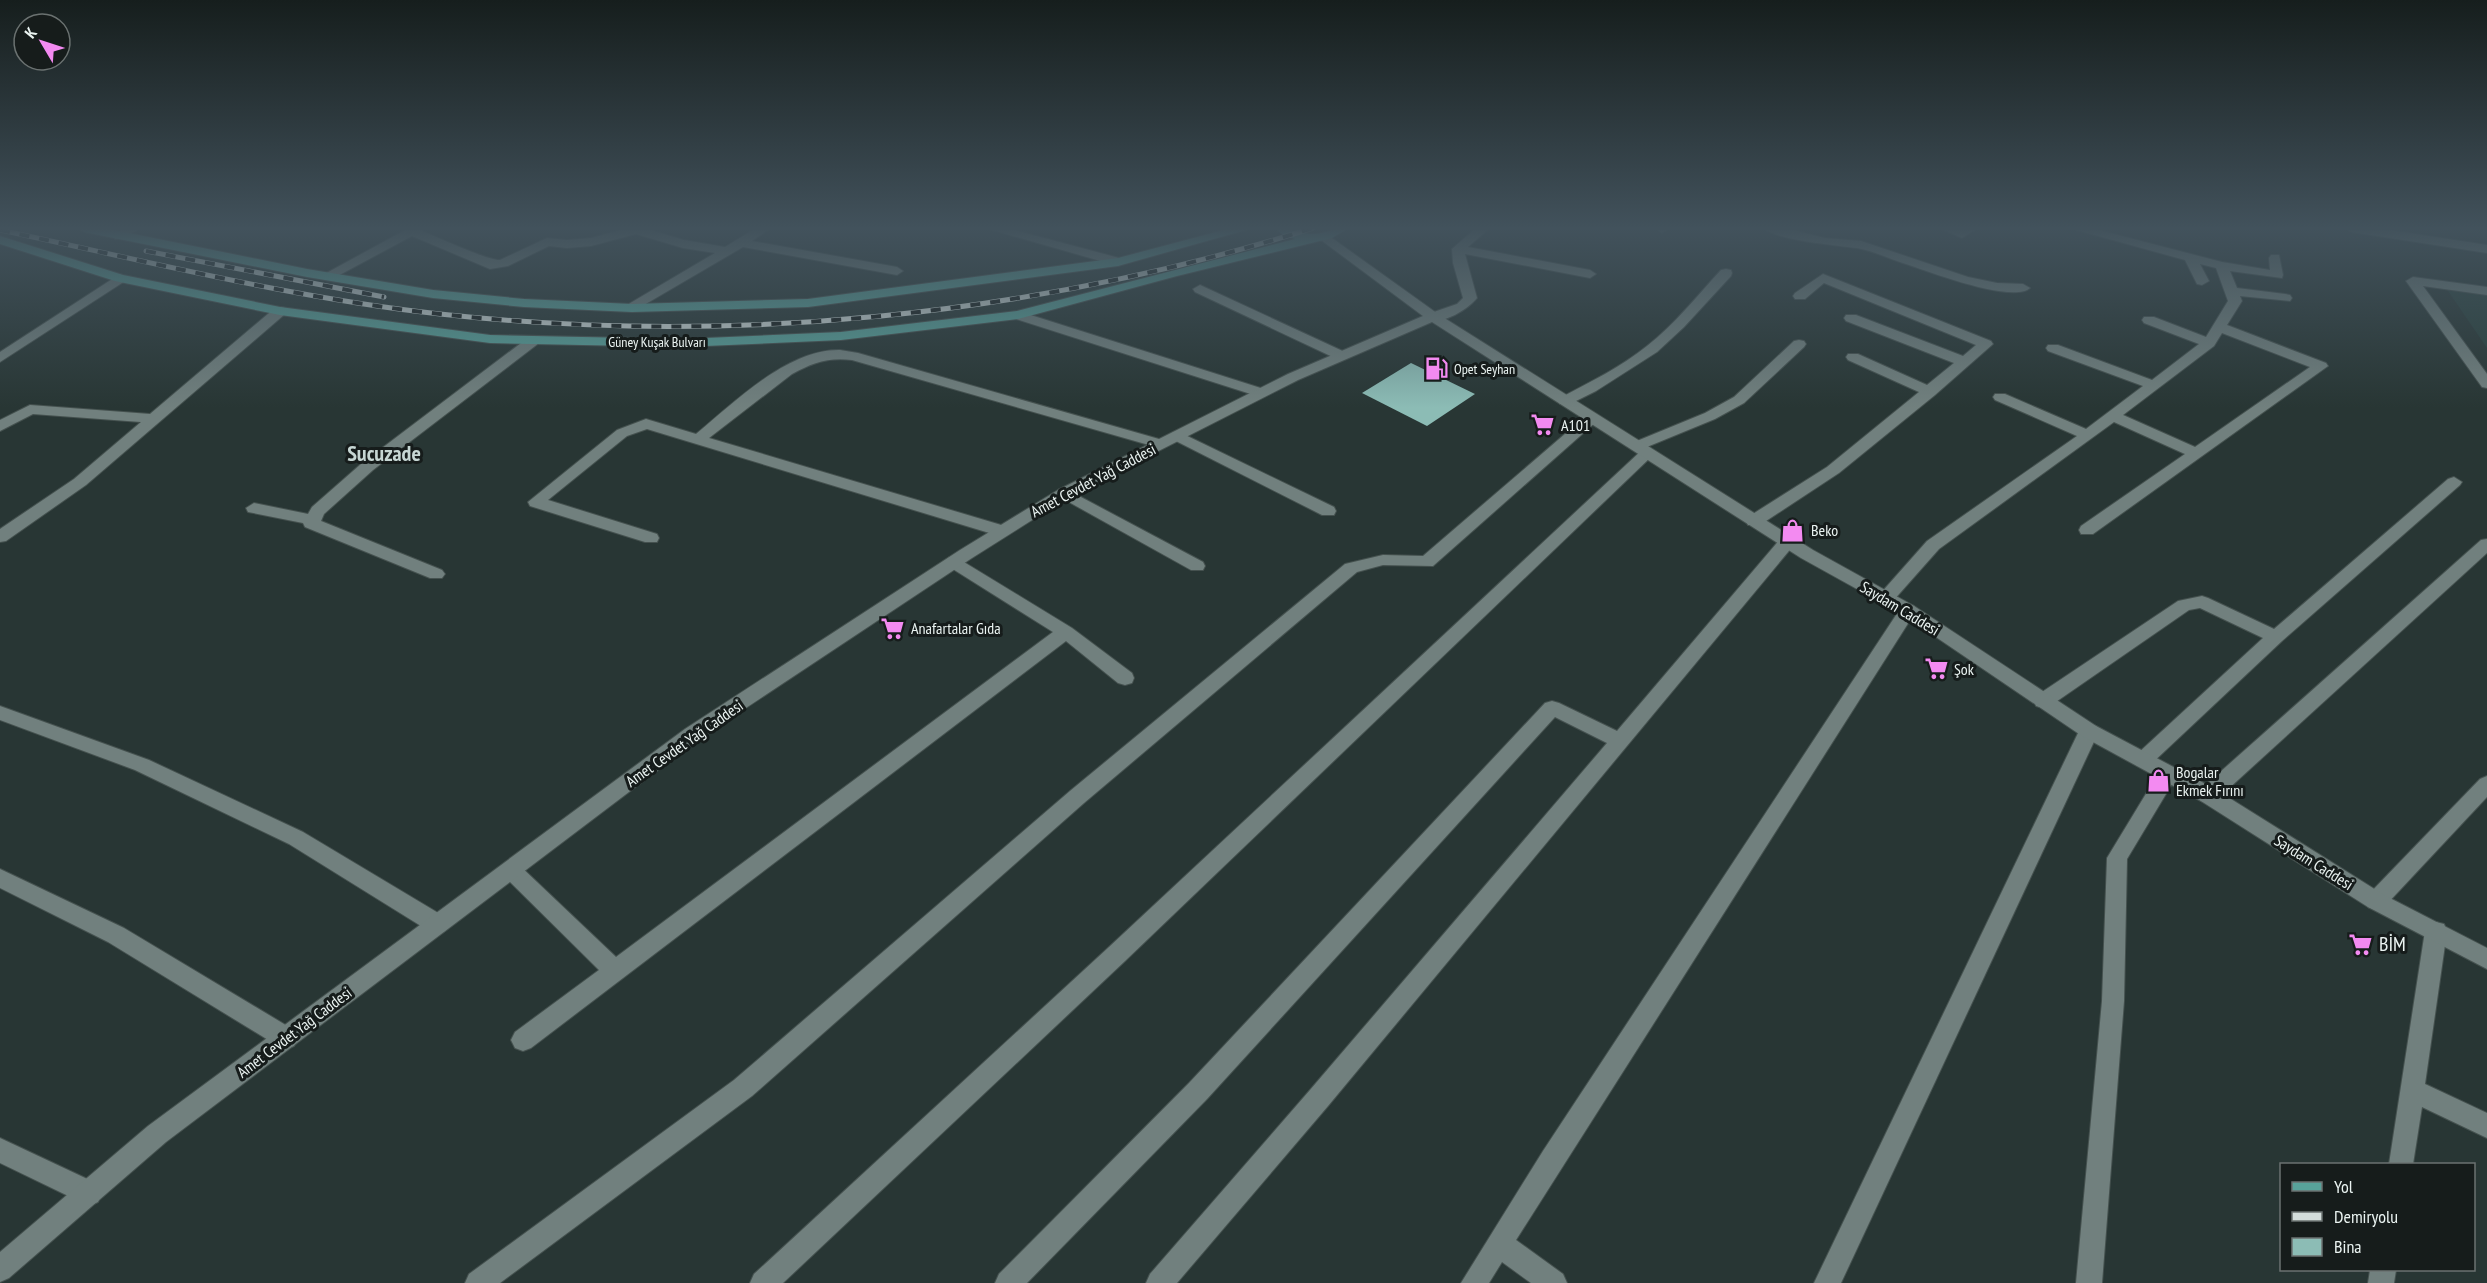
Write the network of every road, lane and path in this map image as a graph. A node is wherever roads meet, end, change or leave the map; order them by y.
1 (105, 288) edge
2 (168, 288) edge
3 (397, 288) edge
4 (667, 288) edge
5 (922, 288) edge
6 (1118, 288) edge
7 (1200, 288) dead end
8 (1399, 288) edge
9 (1467, 288) edge
10 (1712, 288) edge
11 (1810, 288) edge
12 (1847, 288) edge
13 (2020, 288) edge
14 (2023, 288) dead end
15 (2230, 288) edge
16 (2418, 288) edge
17 (2464, 288) edge
18 (2231, 291) junction
19 (2487, 291) edge
20 (1800, 296) dead end
21 (2285, 298) dead end
22 (632, 308) junction
23 (280, 311) junction
24 (1018, 315) junction
25 (1433, 317) junction
26 (1851, 318) dead end
27 (2149, 320) dead end
28 (2219, 327) junction
29 (534, 340) junction
30 (2209, 343) junction
31 (1799, 344) dead end
32 (2053, 348) dead end
33 (1342, 356) junction
34 (1853, 357) dead end
35 (0, 358) edge
36 (1965, 362) junction
37 (2487, 384) edge
38 (2153, 385) junction
39 (1929, 392) junction
40 (1262, 393) junction
41 (2000, 397) dead end
42 (1565, 401) junction
43 (2112, 416) junction
44 (1592, 418) junction
45 (153, 419) junction
46 (0, 426) edge
47 (2088, 435) junction
48 (699, 439) junction
49 (1169, 440) junction
50 (1642, 450) junction
51 (2196, 453) junction
52 (2454, 482) dead end
53 (1064, 493) junction
54 (254, 508) dead end
55 (1328, 511) dead end
56 (313, 520) junction
57 (1754, 521) junction
58 (2087, 530) dead end
59 (1002, 531) junction
60 (0, 537) edge
61 (651, 538) dead end
62 (1787, 542) junction
63 (2487, 544) edge
64 (954, 562) junction
65 (1197, 566) dead end
66 (436, 574) dead end
67 (1886, 598) junction
68 (1908, 610) junction
69 (1066, 632) junction
70 (2276, 637) junction
71 (1125, 678) dead end
72 (2043, 700) junction
73 (0, 712) edge
74 (2089, 731) junction
75 (1619, 740) junction
76 (2143, 760) junction
77 (2168, 774) junction
78 (2487, 784) edge
79 (2208, 795) junction
80 (511, 870) junction
81 (0, 878) edge
82 (2376, 901) junction
83 (437, 924) junction
84 (2436, 931) junction
85 (2487, 959) edge
86 (615, 970) junction
87 (286, 1038) junction
88 (523, 1040) dead end
89 (2413, 1090) junction
90 (2487, 1126) edge
91 (0, 1150) edge
92 (2401, 1163) edge
93 (89, 1193) junction
94 (1499, 1244) junction
95 (0, 1269) edge
96 (478, 1283) edge
97 (763, 1283) edge
98 (1008, 1283) edge
99 (1159, 1283) edge
100 (1474, 1283) edge
101 (1554, 1283) edge
102 (1827, 1283) edge
103 (2089, 1283) edge

1 - 35 street
2 - 23 main road, Güney Kuşak Bulvarı
3 - 22 main road
4 - 22 street
5 - 22 main road
6 - 24 main road, Güney Kuşak Bulvarı
7 - 33 street
8 - 25 street, Saydam Caddesi
9 - 25 street, Amet Cevdet Yağ Caddesi
10 - 42 street
11 - 20 street
12 - 36 street
13 - 14 street
15 - 18 street
16 - 37 street
17 - 19 street
18 - 21 street
18 - 28 street
23 - 29 main road, Güney Kuşak Bulvarı
23 - 45 street
24 - 29 main road, Güney Kuşak Bulvarı
24 - 40 street
25 - 33 street, Amet Cevdet Yağ Caddesi
25 - 42 street, Saydam Caddesi
26 - 36 street
27 - 30 street
28 - 30 street
28 - 51 street
29 - 56 street
30 - 38 street
31 - 50 street
32 - 38 street
33 - 40 street, Amet Cevdet Yağ Caddesi
34 - 39 street
36 - 39 street
38 - 43 street
39 - 57 street
40 - 49 street, Amet Cevdet Yağ Caddesi
41 - 47 street
42 - 44 street, Saydam Caddesi
43 - 47 street
43 - 51 street
44 - 50 street, Saydam Caddesi
44 - 96 street
45 - 46 street
45 - 60 street
47 - 67 street
48 - 49 street
48 - 59 street
48 - 61 street
49 - 53 street, Amet Cevdet Yağ Caddesi
49 - 55 street
50 - 57 street, Saydam Caddesi
50 - 97 street
51 - 58 street
52 - 70 street
53 - 59 street, Amet Cevdet Yağ Caddesi
53 - 65 street
54 - 56 street
56 - 66 street
57 - 62 street, Saydam Caddesi
59 - 64 street, Amet Cevdet Yağ Caddesi
62 - 67 street, Saydam Caddesi
62 - 75 street
63 - 79 street
64 - 69 street
64 - 80 street, Amet Cevdet Yağ Caddesi
67 - 68 street, Saydam Caddesi
68 - 72 street, Saydam Caddesi
68 - 94 street
69 - 71 street
69 - 86 street
70 - 72 street
70 - 76 street
72 - 74 street, Saydam Caddesi
73 - 83 street
74 - 76 street, Saydam Caddesi
74 - 102 street
75 - 98 street
75 - 99 street
76 - 77 street, Saydam Caddesi
77 - 79 street, Saydam Caddesi
77 - 103 street
78 - 82 street
79 - 82 street, Saydam Caddesi
80 - 83 street, Amet Cevdet Yağ Caddesi
80 - 86 street
81 - 87 street
82 - 84 street, Saydam Caddesi
83 - 87 street, Amet Cevdet Yağ Caddesi
84 - 85 street, Saydam Caddesi
84 - 89 street
86 - 88 street
87 - 93 street, Amet Cevdet Yağ Caddesi
89 - 90 street
89 - 92 street
91 - 93 street
93 - 95 street, Amet Cevdet Yağ Caddesi
94 - 100 street
94 - 101 street

